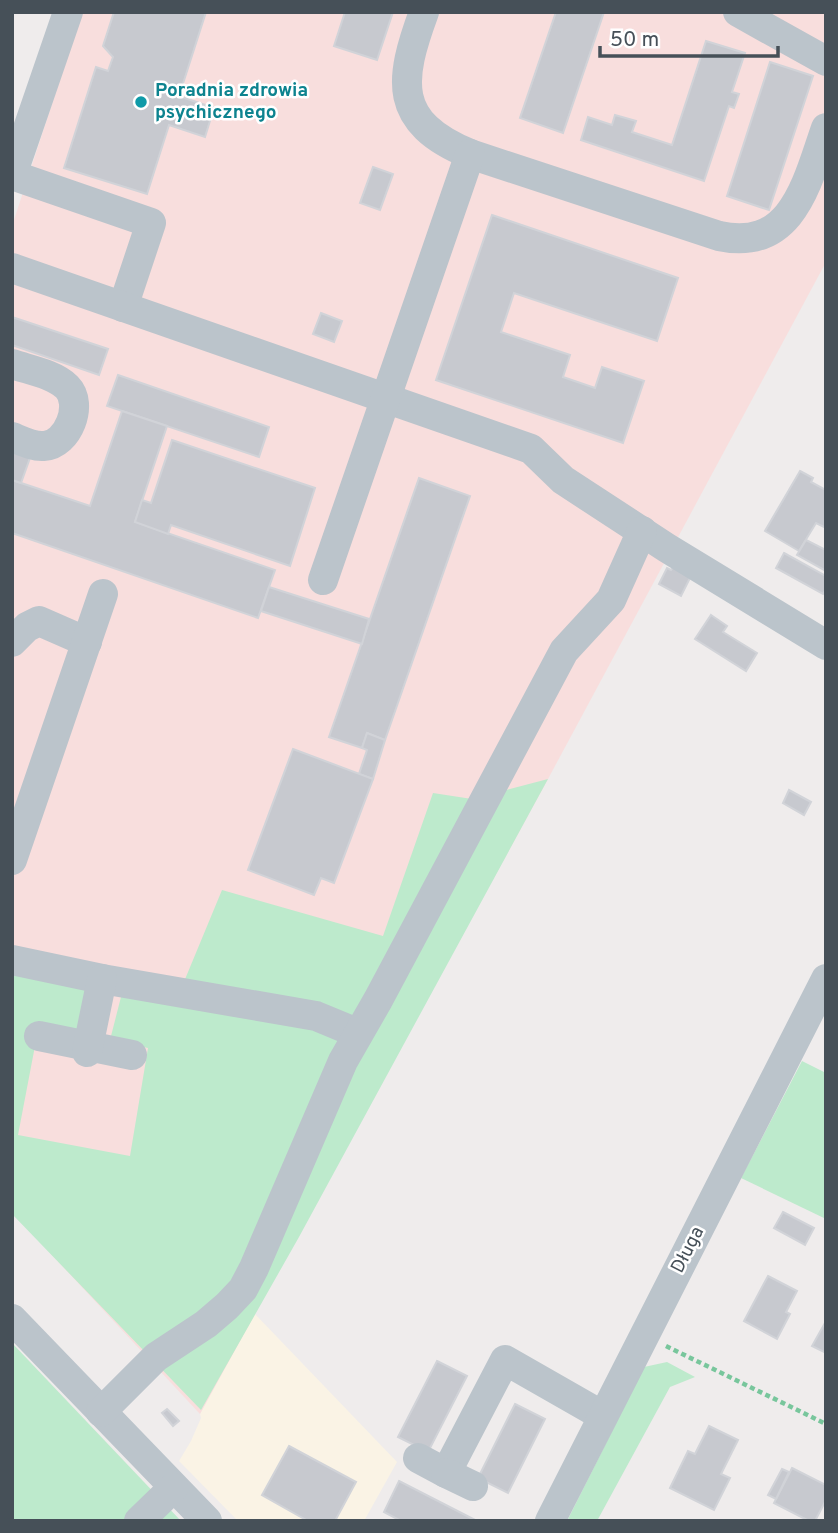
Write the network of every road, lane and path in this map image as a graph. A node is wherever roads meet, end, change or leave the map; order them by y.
1 (68, 12) edge
2 (424, 12) edge
3 (738, 12) edge
4 (826, 61) edge
5 (826, 128) edge
6 (470, 154) junction
7 (12, 268) edge
8 (123, 307) junction
9 (12, 364) edge
10 (386, 399) junction
11 (12, 438) edge
12 (642, 531) junction
13 (323, 580) dead end
14 (103, 594) dead end
15 (12, 642) edge
16 (87, 642) junction
17 (826, 645) edge
18 (12, 860) edge
19 (12, 960) edge
20 (102, 979) junction
21 (826, 979) edge
22 (357, 1033) junction
23 (39, 1037) dead end
24 (88, 1049) junction
25 (132, 1055) dead end
26 (12, 1320) edge
27 (645, 1336) junction
28 (101, 1412) junction
29 (603, 1416) junction
30 (826, 1424) edge
31 (418, 1458) dead end
32 (446, 1473) junction
33 (473, 1486) dead end
34 (173, 1488) junction
35 (139, 1521) edge
36 (207, 1521) edge
37 (550, 1521) edge

1 - 8 street
2 - 6 street
3 - 4 street
5 - 6 street
6 - 10 street
7 - 8 street
8 - 10 street
9 - 11 street
10 - 12 street
10 - 13 street
12 - 17 street
12 - 22 street
14 - 16 street
15 - 16 street
16 - 18 street
19 - 20 street
20 - 22 street
20 - 24 street
21 - 27 street, Długa
22 - 28 street
23 - 24 street
24 - 25 street
26 - 28 street
27 - 29 street, Długa
27 - 30 path
28 - 34 street
29 - 32 street
29 - 37 street, Długa
31 - 32 street
32 - 33 street
34 - 35 street
34 - 36 street

